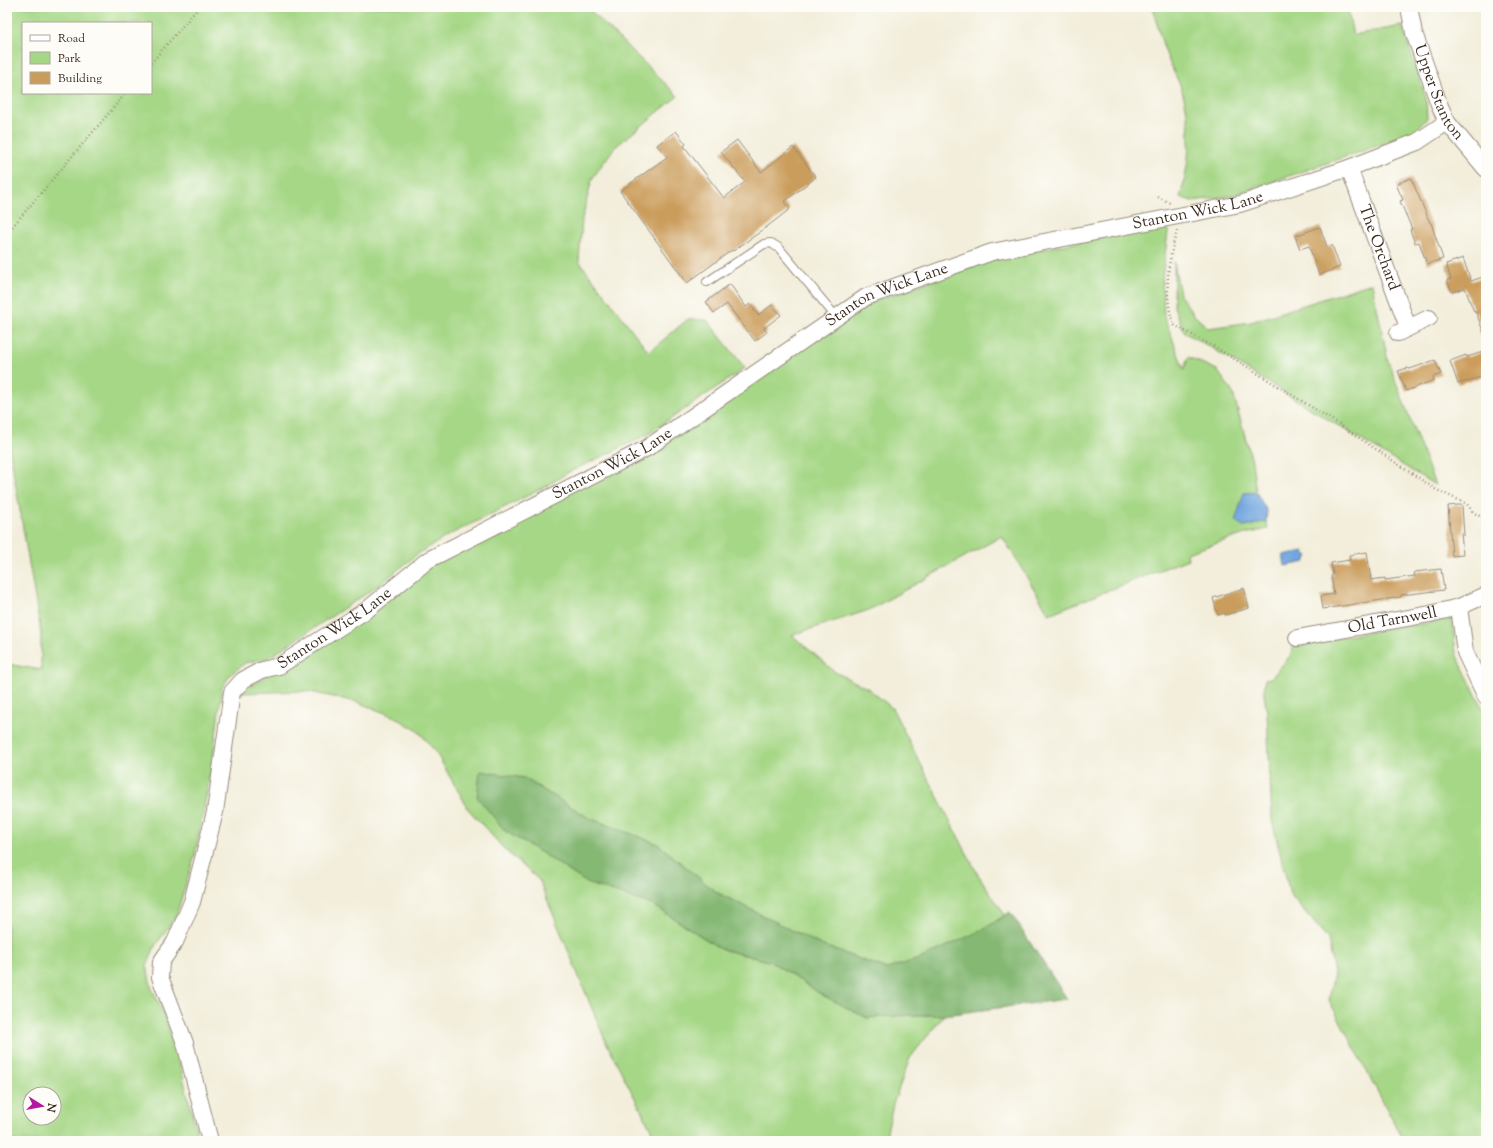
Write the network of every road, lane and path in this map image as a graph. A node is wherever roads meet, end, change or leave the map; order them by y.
1 (199, 7) edge
2 (1409, 7) edge
3 (152, 62) edge
4 (125, 94) edge
5 (1447, 122) junction
6 (1349, 168) junction
7 (1486, 169) edge
8 (1183, 216) junction
9 (7, 233) edge
10 (707, 282) dead end
11 (837, 318) junction
12 (1429, 318) dead end
13 (1486, 520) edge
14 (1486, 595) edge
15 (1459, 607) junction
16 (1297, 638) dead end
17 (1486, 697) edge
18 (210, 1141) edge

1 - 3 path
2 - 5 street, Upper Stanton
4 - 9 path
5 - 6 street, Stanton Wick Lane
5 - 7 street, Upper Stanton
6 - 8 street, Stanton Wick Lane
6 - 12 street, The Orchard
8 - 11 street, Stanton Wick Lane
8 - 13 path
10 - 11 lane
11 - 18 street, Stanton Wick Lane
14 - 15 street, Old Tarnwell
15 - 16 street, Old Tarnwell
15 - 17 street

